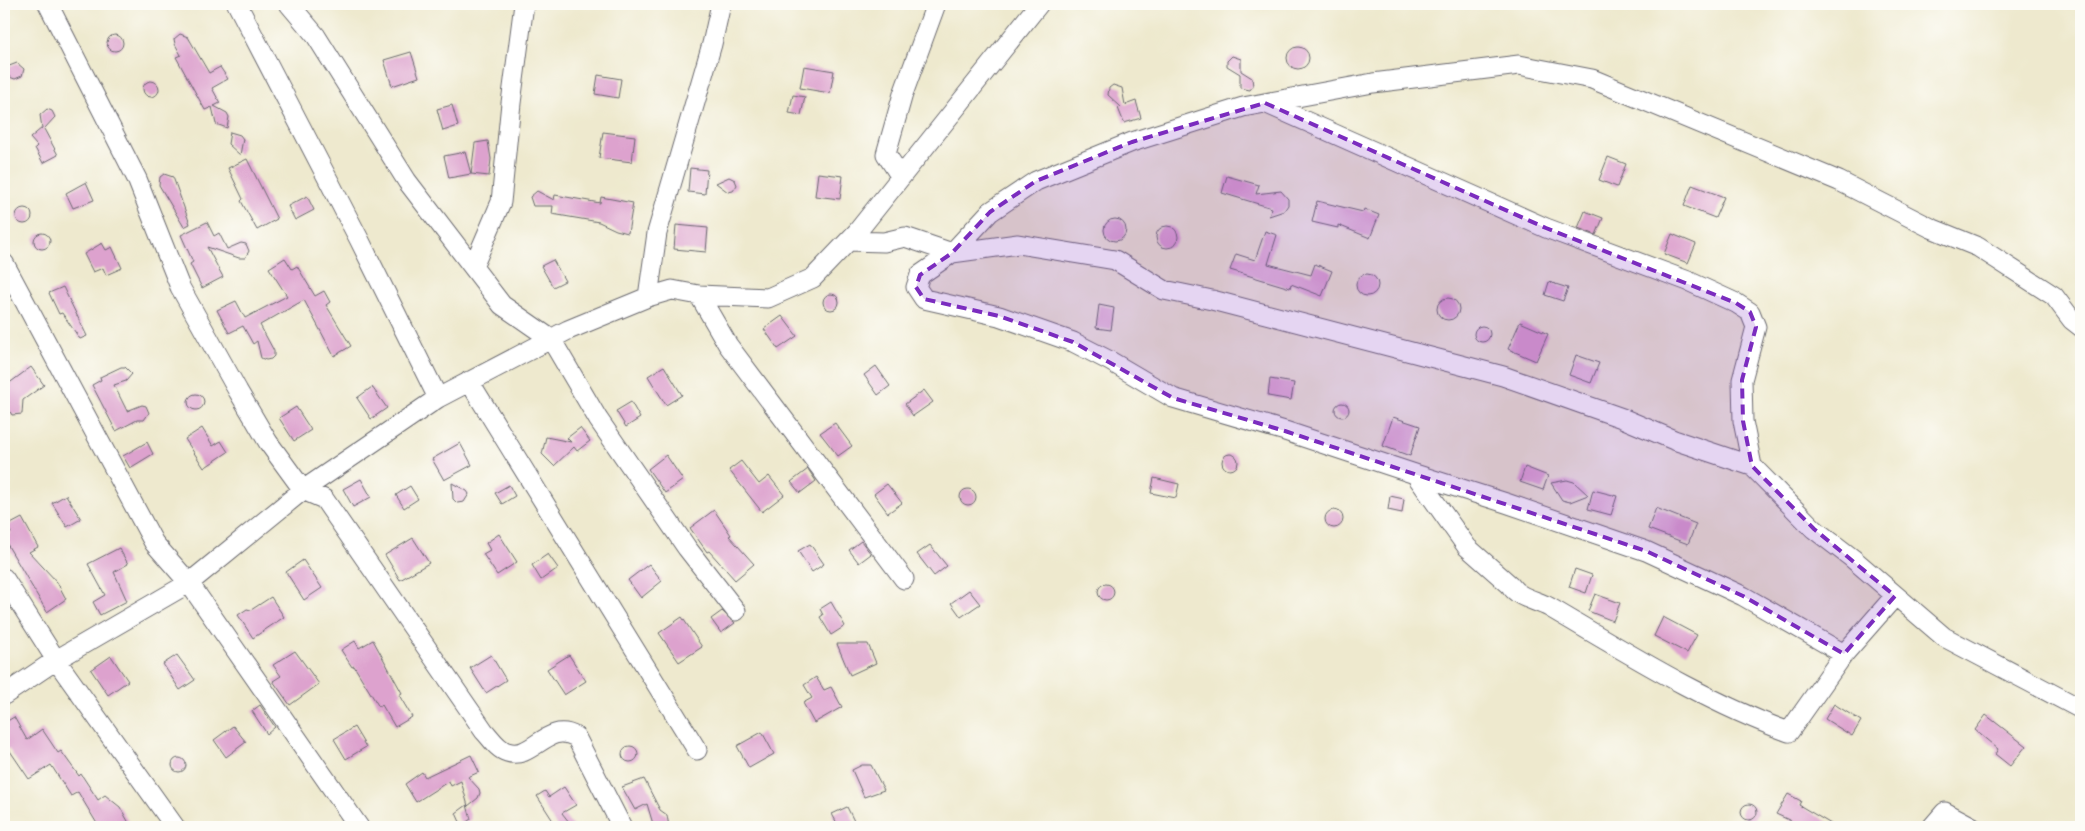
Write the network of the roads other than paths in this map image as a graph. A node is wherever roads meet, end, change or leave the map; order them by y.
1 (48, 4) edge
2 (237, 4) edge
3 (289, 4) edge
4 (306, 4) edge
5 (524, 4) edge
6 (721, 4) edge
7 (936, 4) edge
8 (1039, 4) edge
9 (316, 36) junction
10 (1265, 103) junction
11 (901, 177) junction
12 (849, 241) junction
13 (952, 253) junction
14 (4, 263) edge
15 (473, 267) junction
16 (699, 295) junction
17 (648, 297) junction
18 (2081, 327) edge
19 (551, 339) junction
20 (469, 381) junction
21 (438, 398) junction
22 (1752, 466) junction
23 (1415, 474) junction
24 (303, 490) junction
25 (4, 578) edge
26 (904, 579) dead end
27 (189, 582) junction
28 (1895, 596) junction
29 (736, 611) dead end
30 (1844, 654) junction
31 (56, 660) junction
32 (4, 695) edge
33 (2081, 710) edge
34 (697, 750) dead end
35 (175, 827) edge
36 (359, 827) edge
37 (622, 827) edge
38 (1932, 827) edge
39 (1973, 827) edge

1 - 24 street
2 - 21 street
3 - 9 street
4 - 9 street
5 - 15 street
6 - 17 street
7 - 11 street
8 - 11 street
9 - 15 street
10 - 13 street
10 - 18 street
10 - 22 street
11 - 12 street
12 - 13 street
12 - 16 street
13 - 22 street
13 - 23 street
14 - 27 street
15 - 19 street
16 - 17 street
16 - 26 street
17 - 19 street
19 - 20 street
19 - 29 street
20 - 21 street
20 - 34 street
21 - 24 street
22 - 28 street
23 - 30 street
23 - 30 street
24 - 27 street
24 - 37 street
25 - 31 street
27 - 31 street
27 - 36 street
28 - 30 street
28 - 33 street
31 - 32 street
31 - 35 street
38 - 39 street

